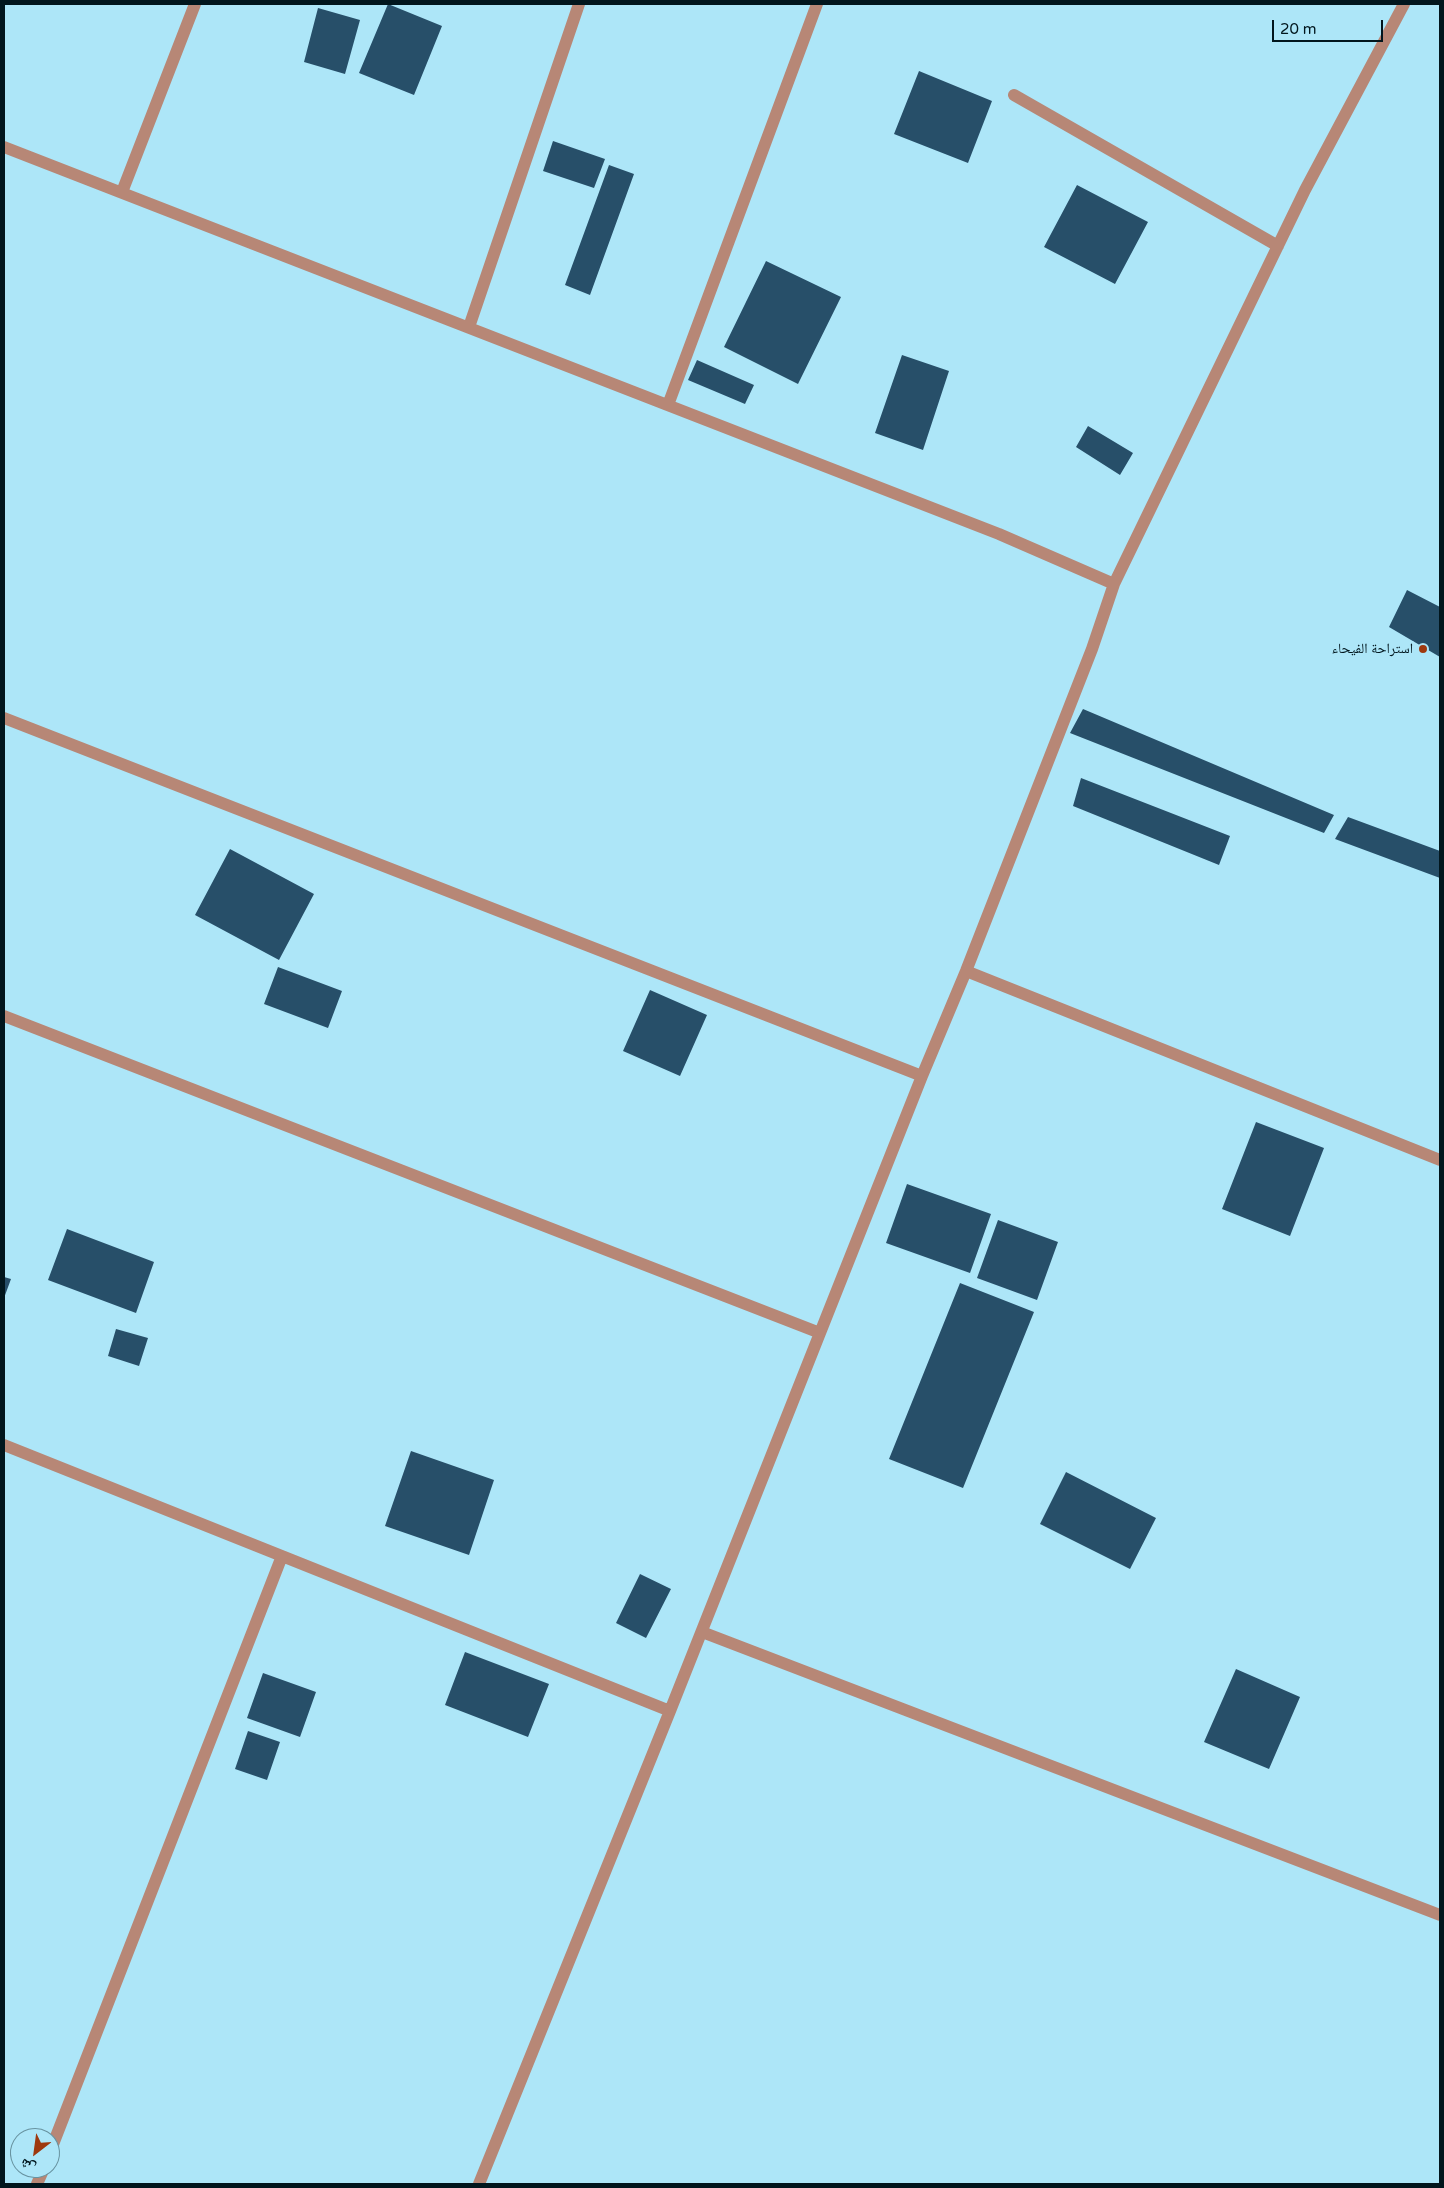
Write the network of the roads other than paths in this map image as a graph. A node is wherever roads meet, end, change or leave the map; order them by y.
1 (195, 4) edge
2 (579, 4) edge
3 (817, 4) edge
4 (1404, 4) edge
5 (1014, 95) dead end
6 (4, 147) edge
7 (122, 192) junction
8 (1278, 246) junction
9 (469, 328) junction
10 (668, 405) junction
11 (1114, 584) junction
12 (4, 718) edge
13 (966, 971) junction
14 (4, 1016) edge
15 (922, 1076) junction
16 (1440, 1160) edge
17 (820, 1333) junction
18 (4, 1445) edge
19 (282, 1556) junction
20 (702, 1632) junction
21 (670, 1711) junction
22 (1440, 1915) edge
23 (59, 2128) edge
24 (479, 2184) edge

1 - 7 street
2 - 9 street
3 - 10 street
4 - 8 street
5 - 8 street
6 - 7 street
7 - 9 street
8 - 11 street
9 - 10 street
10 - 11 street
11 - 13 street
12 - 15 street
13 - 15 street
13 - 16 street
14 - 17 street
15 - 17 street
17 - 20 street
18 - 19 street
19 - 21 street
19 - 23 street
20 - 21 street
20 - 22 street
21 - 24 street

